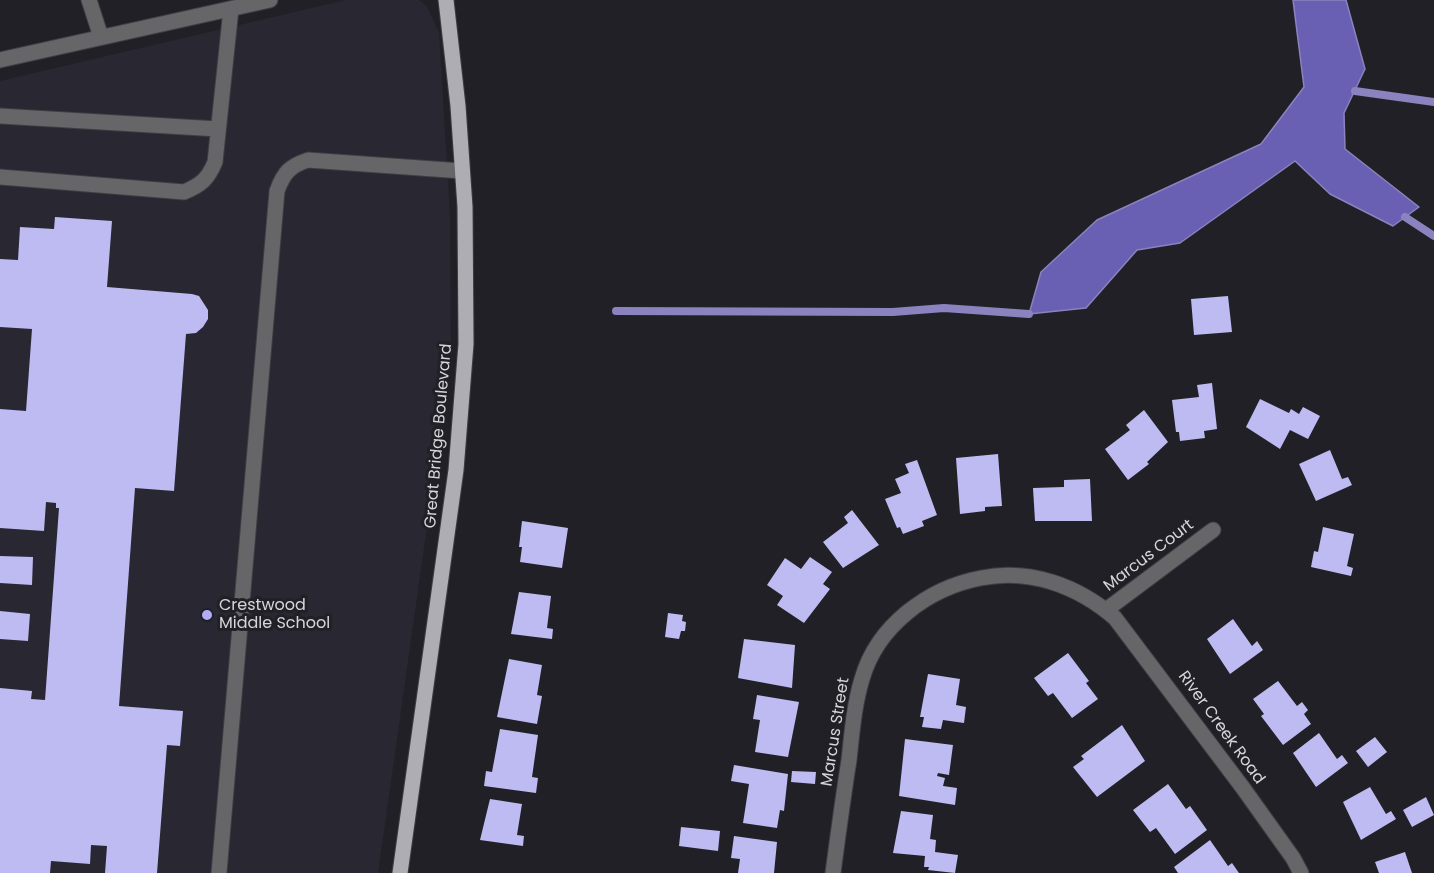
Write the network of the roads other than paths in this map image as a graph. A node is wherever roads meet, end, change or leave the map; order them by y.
1 (89, 0) edge
2 (266, 0) edge
3 (446, 0) edge
4 (231, 9) junction
5 (101, 37) junction
6 (0, 60) edge
7 (0, 116) edge
8 (218, 129) junction
9 (462, 171) junction
10 (0, 177) edge
11 (1213, 530) dead end
12 (1106, 610) junction
13 (219, 873) edge
14 (400, 873) edge
15 (832, 873) edge
16 (1301, 873) edge

1 - 5 street
2 - 4 street
3 - 9 main road, Great Bridge Boulevard
4 - 5 street
4 - 8 street
5 - 6 street
7 - 8 street
8 - 10 street
9 - 13 street
9 - 14 main road, Great Bridge Boulevard
11 - 12 street, Marcus Court
12 - 15 street, Marcus Street
12 - 16 street, River Creek Road

